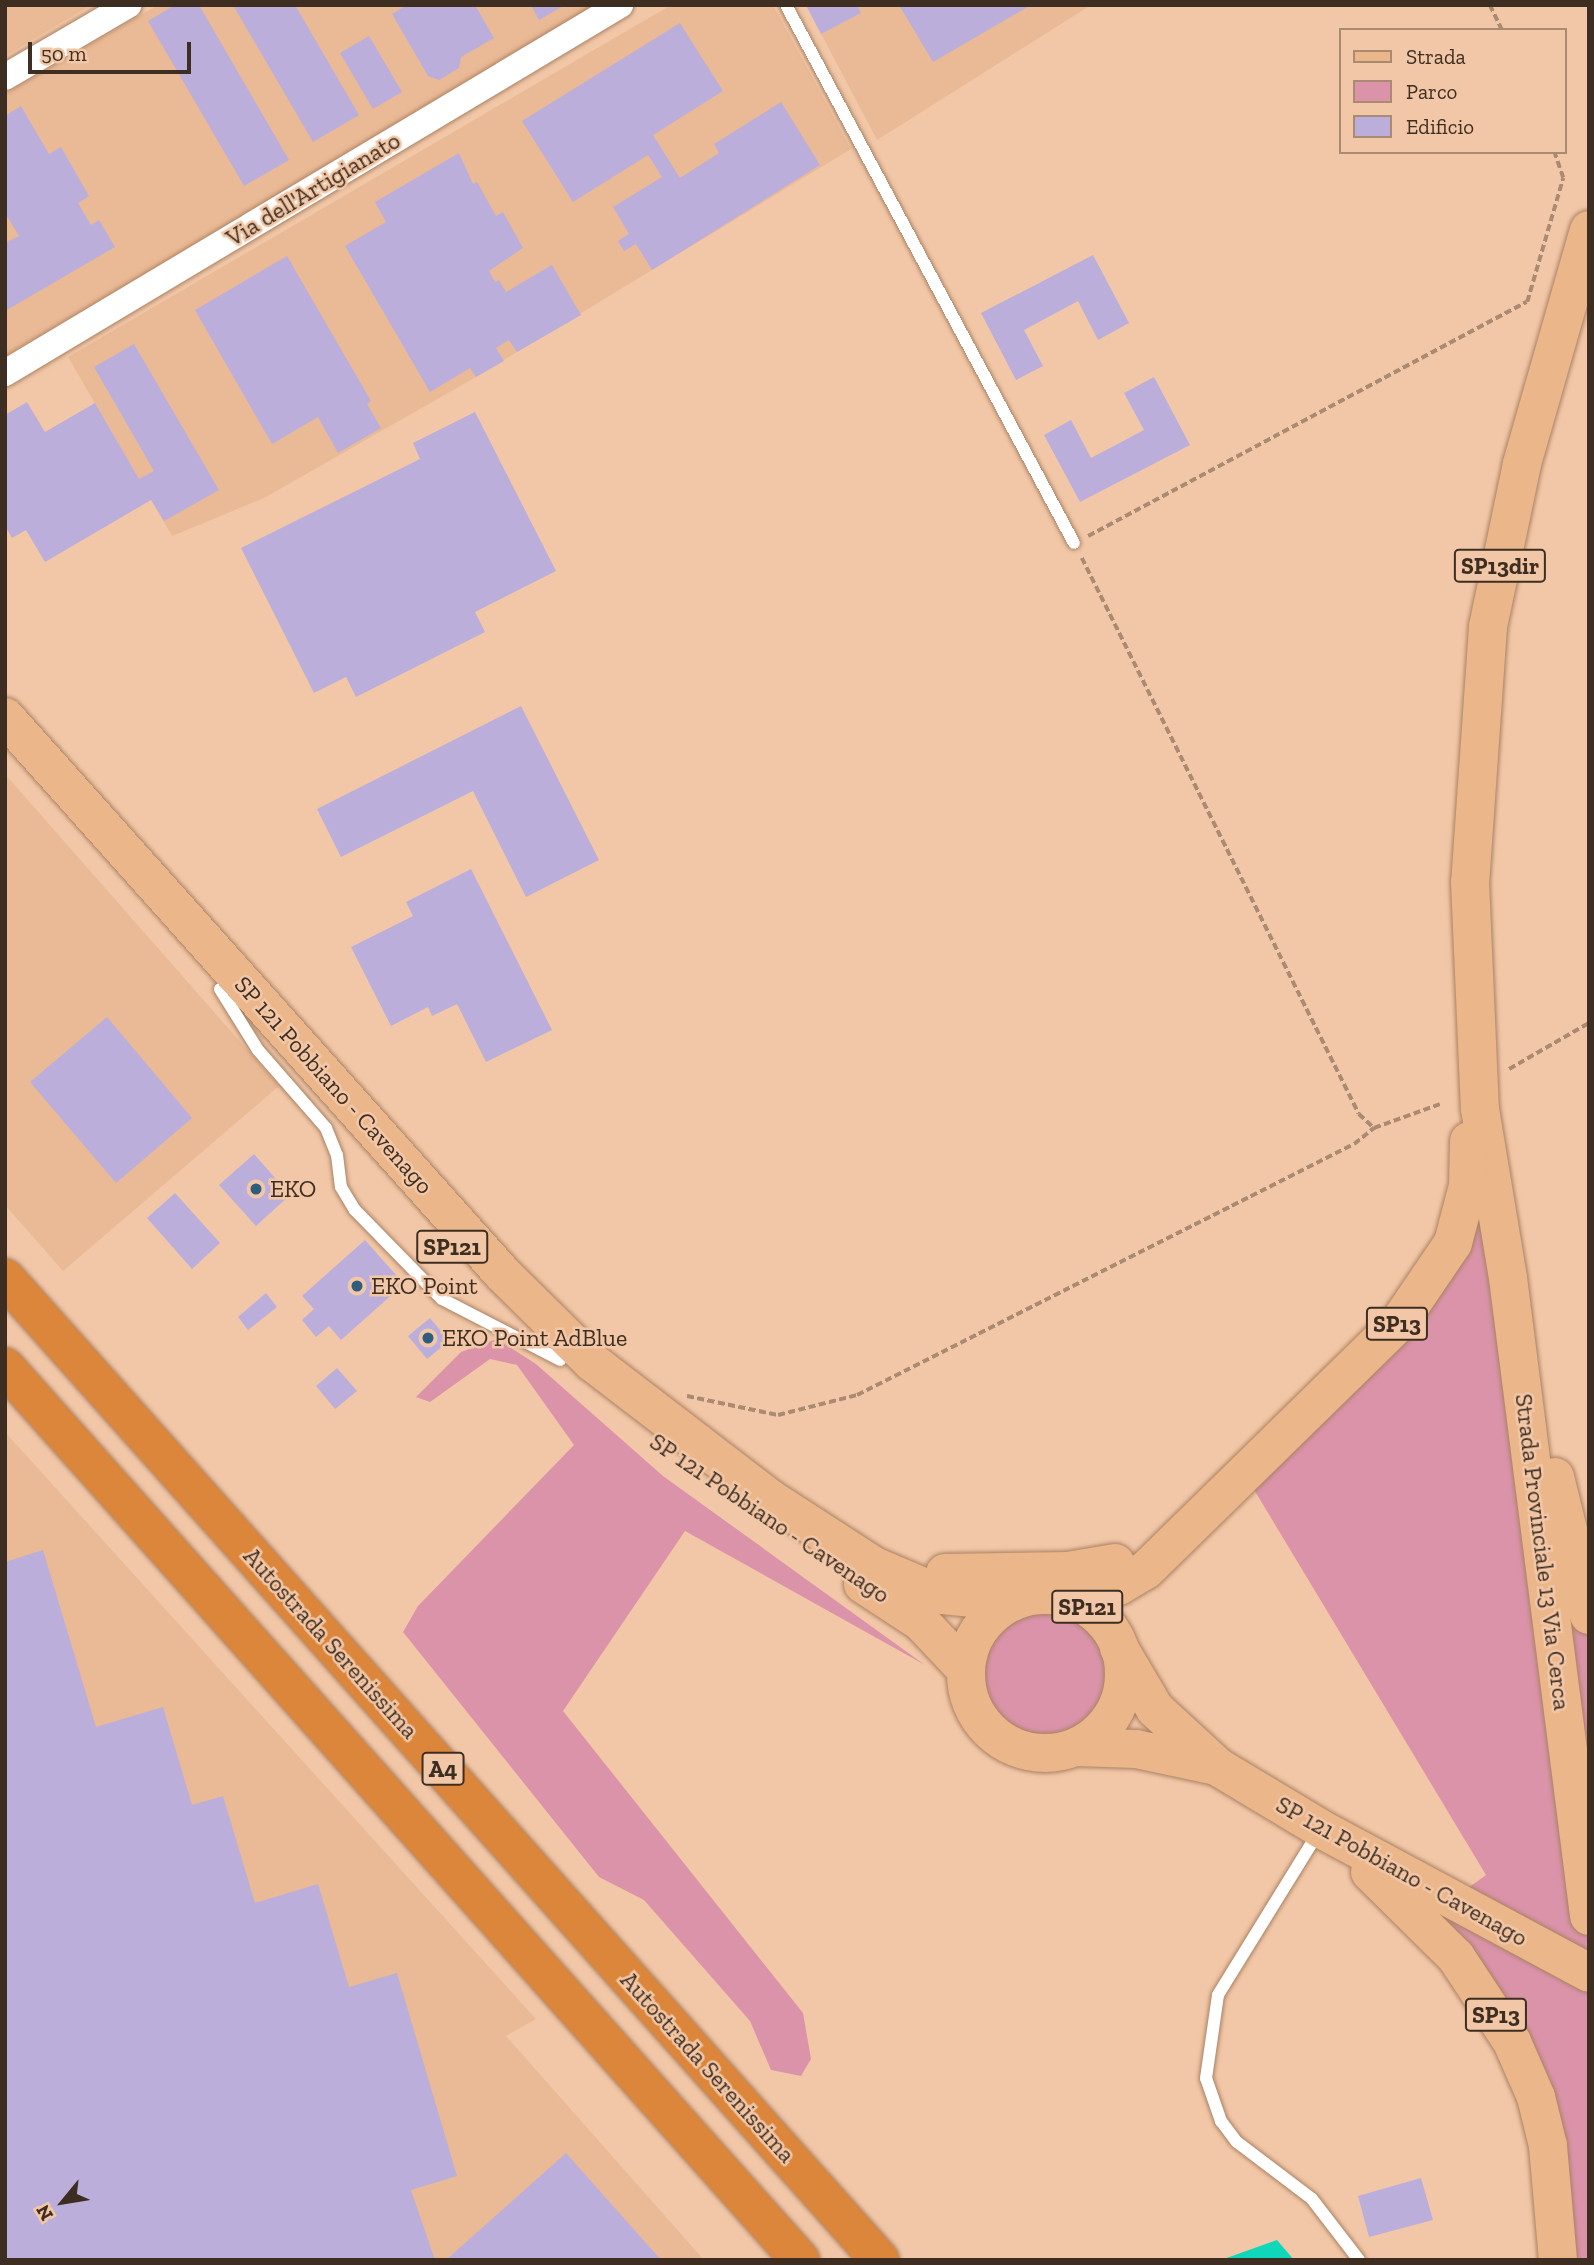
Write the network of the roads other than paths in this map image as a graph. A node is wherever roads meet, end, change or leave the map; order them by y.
1 (128, 5) edge
2 (620, 5) edge
3 (786, 5) edge
4 (5, 77) edge
5 (1589, 230) edge
6 (5, 373) edge
7 (1074, 543) road end
8 (5, 717) edge
9 (5, 749) edge
10 (1470, 911) junction
11 (1493, 1188) junction
12 (5, 1278) edge
13 (5, 1367) edge
14 (1242, 1475) junction
15 (738, 1476) junction
16 (1067, 1598) junction
17 (1013, 1602) junction
18 (1589, 1615) edge
19 (1119, 1648) junction
20 (966, 1670) junction
21 (1076, 1747) junction
22 (1218, 1767) junction
23 (1321, 1829) junction
24 (1589, 1916) edge
25 (1589, 1973) edge
26 (662, 2104) junction
27 (766, 2260) edge
28 (800, 2260) edge
29 (880, 2260) edge
30 (1359, 2260) edge
31 (1558, 2260) edge

1 - 4 street
2 - 6 street, Via dell'Artigianato
3 - 7 lane
5 - 10 main road, SP13dir
8 - 15 main road, SP 121 Pobbiano - Cavenago / SP121
9 - 20 main road, SP 121 Pobbiano - Cavenago / SP121
10 - 11 main road, SP13dir
10 - 14 main road, SP13
11 - 18 main road
11 - 24 main road, Strada Provinciale 13 Via Cerca
12 - 29 highway, Autostrada Serenissima / A4
13 - 26 highway, A4
14 - 15 main road, SP13
14 - 16 main road, SP13
15 - 17 main road, SP 121 Pobbiano - Cavenago / SP121
16 - 17 main road, SP 121 Pobbiano - Cavenago / SP121
16 - 19 main road, SP 121 Pobbiano - Cavenago / SP121
17 - 20 main road, SP 121 Pobbiano - Cavenago / SP121
19 - 21 main road, SP 121 Pobbiano - Cavenago / SP121
19 - 22 main road, SP 121 Pobbiano - Cavenago / SP121
20 - 21 main road, SP 121 Pobbiano - Cavenago / SP121
21 - 22 main road, SP 121 Pobbiano - Cavenago / SP121
22 - 23 main road, SP 121 Pobbiano - Cavenago / SP121
23 - 25 main road, SP 121 Pobbiano - Cavenago / SP121
23 - 30 lane
23 - 31 main road, SP13
26 - 27 highway
26 - 28 highway, A4

